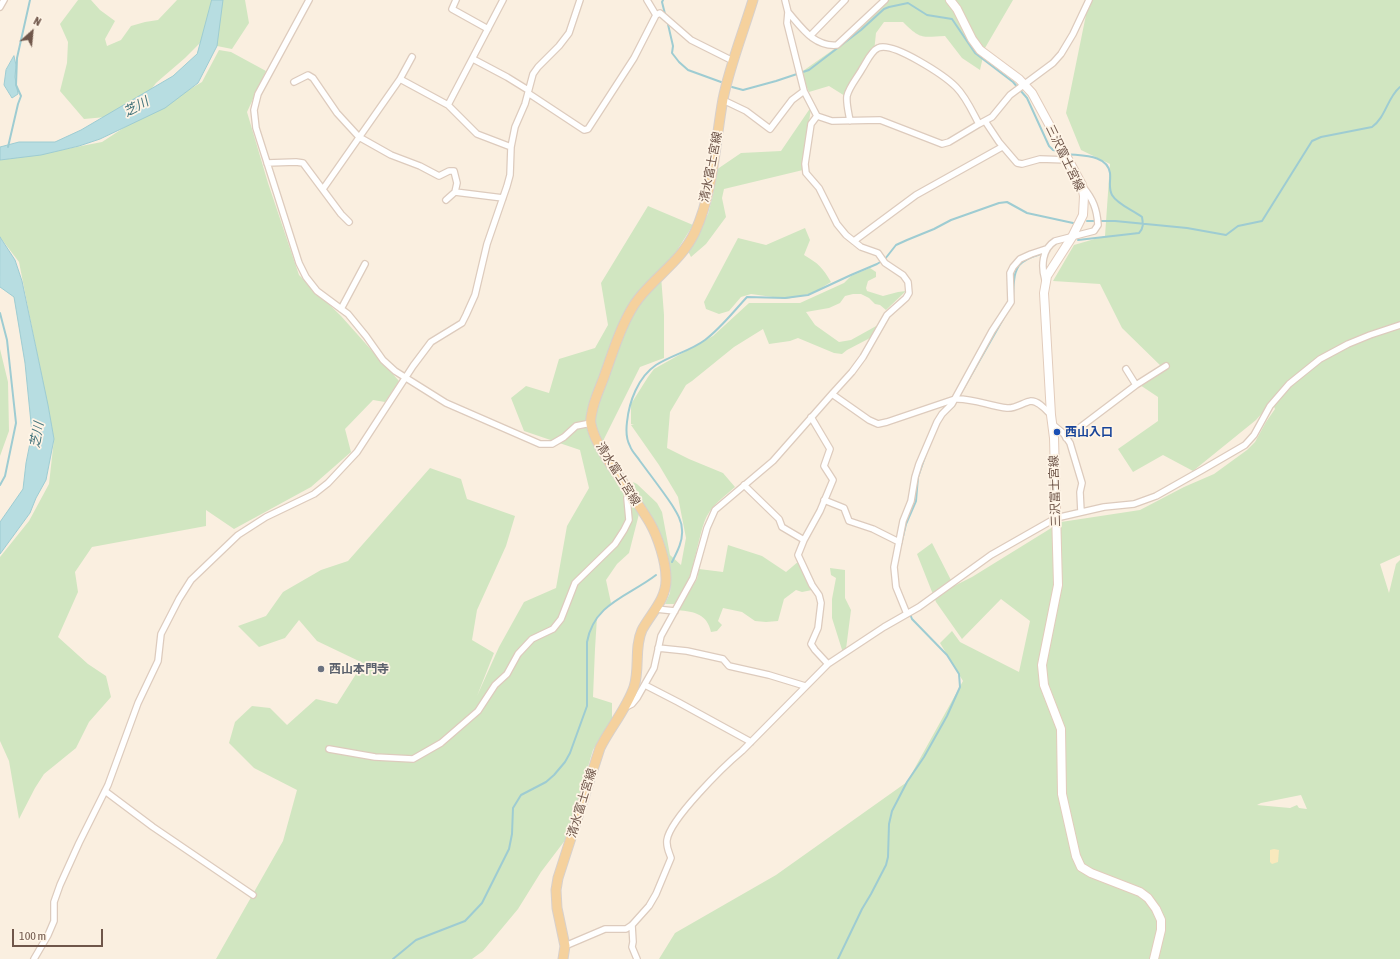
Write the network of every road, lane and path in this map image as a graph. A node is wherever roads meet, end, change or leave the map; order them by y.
1 (4, 0) edge
2 (309, 0) edge
3 (456, 0) edge
4 (503, 0) edge
5 (580, 0) edge
6 (647, 0) edge
7 (753, 0) edge
8 (785, 0) edge
9 (845, 0) edge
10 (885, 0) edge
11 (950, 0) edge
12 (1089, 0) edge
13 (0, 7) edge
14 (788, 12) junction
15 (656, 15) junction
16 (488, 29) junction
17 (810, 36) junction
18 (412, 58) dead end
19 (473, 59) junction
20 (732, 61) junction
21 (400, 79) junction
22 (294, 82) dead end
23 (1023, 85) junction
24 (528, 91) junction
25 (804, 91) junction
26 (723, 100) junction
27 (448, 105) junction
28 (817, 116) junction
29 (850, 121) junction
30 (985, 121) junction
31 (979, 124) junction
32 (359, 137) junction
33 (511, 147) junction
34 (1002, 147) junction
35 (1066, 156) junction
36 (268, 163) junction
37 (1082, 185) junction
38 (323, 189) junction
39 (455, 192) junction
40 (503, 198) junction
41 (446, 200) dead end
42 (349, 222) dead end
43 (1072, 237) junction
44 (854, 241) junction
45 (1046, 250) junction
46 (365, 264) dead end
47 (1046, 282) junction
48 (341, 308) junction
49 (1400, 325) edge
50 (1166, 366) dead end
51 (1126, 369) dead end
52 (406, 378) junction
53 (1136, 385) junction
54 (832, 394) junction
55 (955, 399) junction
56 (1051, 415) junction
57 (811, 417) junction
58 (591, 423) junction
59 (1052, 424) junction
60 (1066, 438) junction
61 (744, 485) junction
62 (629, 492) junction
63 (824, 500) junction
64 (1081, 512) junction
65 (1056, 518) junction
66 (804, 540) junction
67 (899, 542) junction
68 (656, 608) junction
69 (675, 611) junction
70 (907, 614) junction
71 (658, 648) junction
72 (828, 664) junction
73 (645, 685) junction
74 (805, 686) junction
75 (622, 709) junction
76 (751, 742) junction
77 (329, 749) dead end
78 (105, 791) junction
79 (253, 895) dead end
80 (632, 925) junction
81 (565, 946) junction
82 (34, 959) edge
83 (563, 959) edge
84 (637, 959) edge
85 (1154, 959) edge

1 - 13 street
2 - 36 street
3 - 16 street
4 - 16 street
5 - 24 street
6 - 15 street
7 - 20 main road, 清水富士宮線
8 - 14 street
9 - 17 street
10 - 17 street
11 - 23 main road, 三沢富士宮線
12 - 23 street
14 - 17 street
14 - 25 street
15 - 20 street
15 - 24 street
16 - 19 street
18 - 21 street
19 - 24 street
19 - 27 street
20 - 26 main road, 清水富士宮線
21 - 27 street
21 - 32 street
22 - 32 street
23 - 30 street
23 - 35 main road, 三沢富士宮線
24 - 33 street
25 - 26 street
25 - 28 street
26 - 58 main road, 清水富士宮線
27 - 33 street
28 - 29 street
28 - 44 street
29 - 31 street
29 - 31 street
30 - 31 street
30 - 34 street
32 - 38 street
32 - 39 street
33 - 40 street
34 - 35 street
34 - 44 street
35 - 37 main road, 三沢富士宮線
36 - 38 street
36 - 48 street
37 - 43 main road, 三沢富士宮線
37 - 43 street
38 - 42 street
39 - 40 street
39 - 41 street
40 - 52 street
43 - 45 street
43 - 47 main road, 三沢富士宮線
44 - 54 street
45 - 47 street
45 - 55 street
46 - 48 street
47 - 56 main road, 三沢富士宮線
48 - 52 street
49 - 64 street
50 - 53 street
51 - 53 street
52 - 58 street
52 - 78 street
53 - 60 street
54 - 55 street
54 - 57 street
55 - 56 street
55 - 67 street
56 - 59 main road, 三沢富士宮線
57 - 61 street
57 - 63 street
58 - 62 main road, 清水富士宮線
59 - 60 street
59 - 65 main road, 三沢富士宮線
60 - 64 street
61 - 66 street
61 - 69 street
62 - 68 main road, 清水富士宮線
62 - 77 street
63 - 66 street
63 - 67 street
64 - 65 street
65 - 70 street
65 - 85 main road, 三沢富士宮線
66 - 72 street
67 - 70 street
68 - 69 street
68 - 75 main road, 清水富士宮線
69 - 71 street
70 - 72 street
71 - 73 street
71 - 74 street
72 - 74 street
73 - 75 street
73 - 76 street
74 - 76 street
75 - 81 main road, 清水富士宮線
76 - 80 street
78 - 79 street
78 - 82 street
80 - 81 street
80 - 84 street
81 - 83 main road, 清水富士宮線

